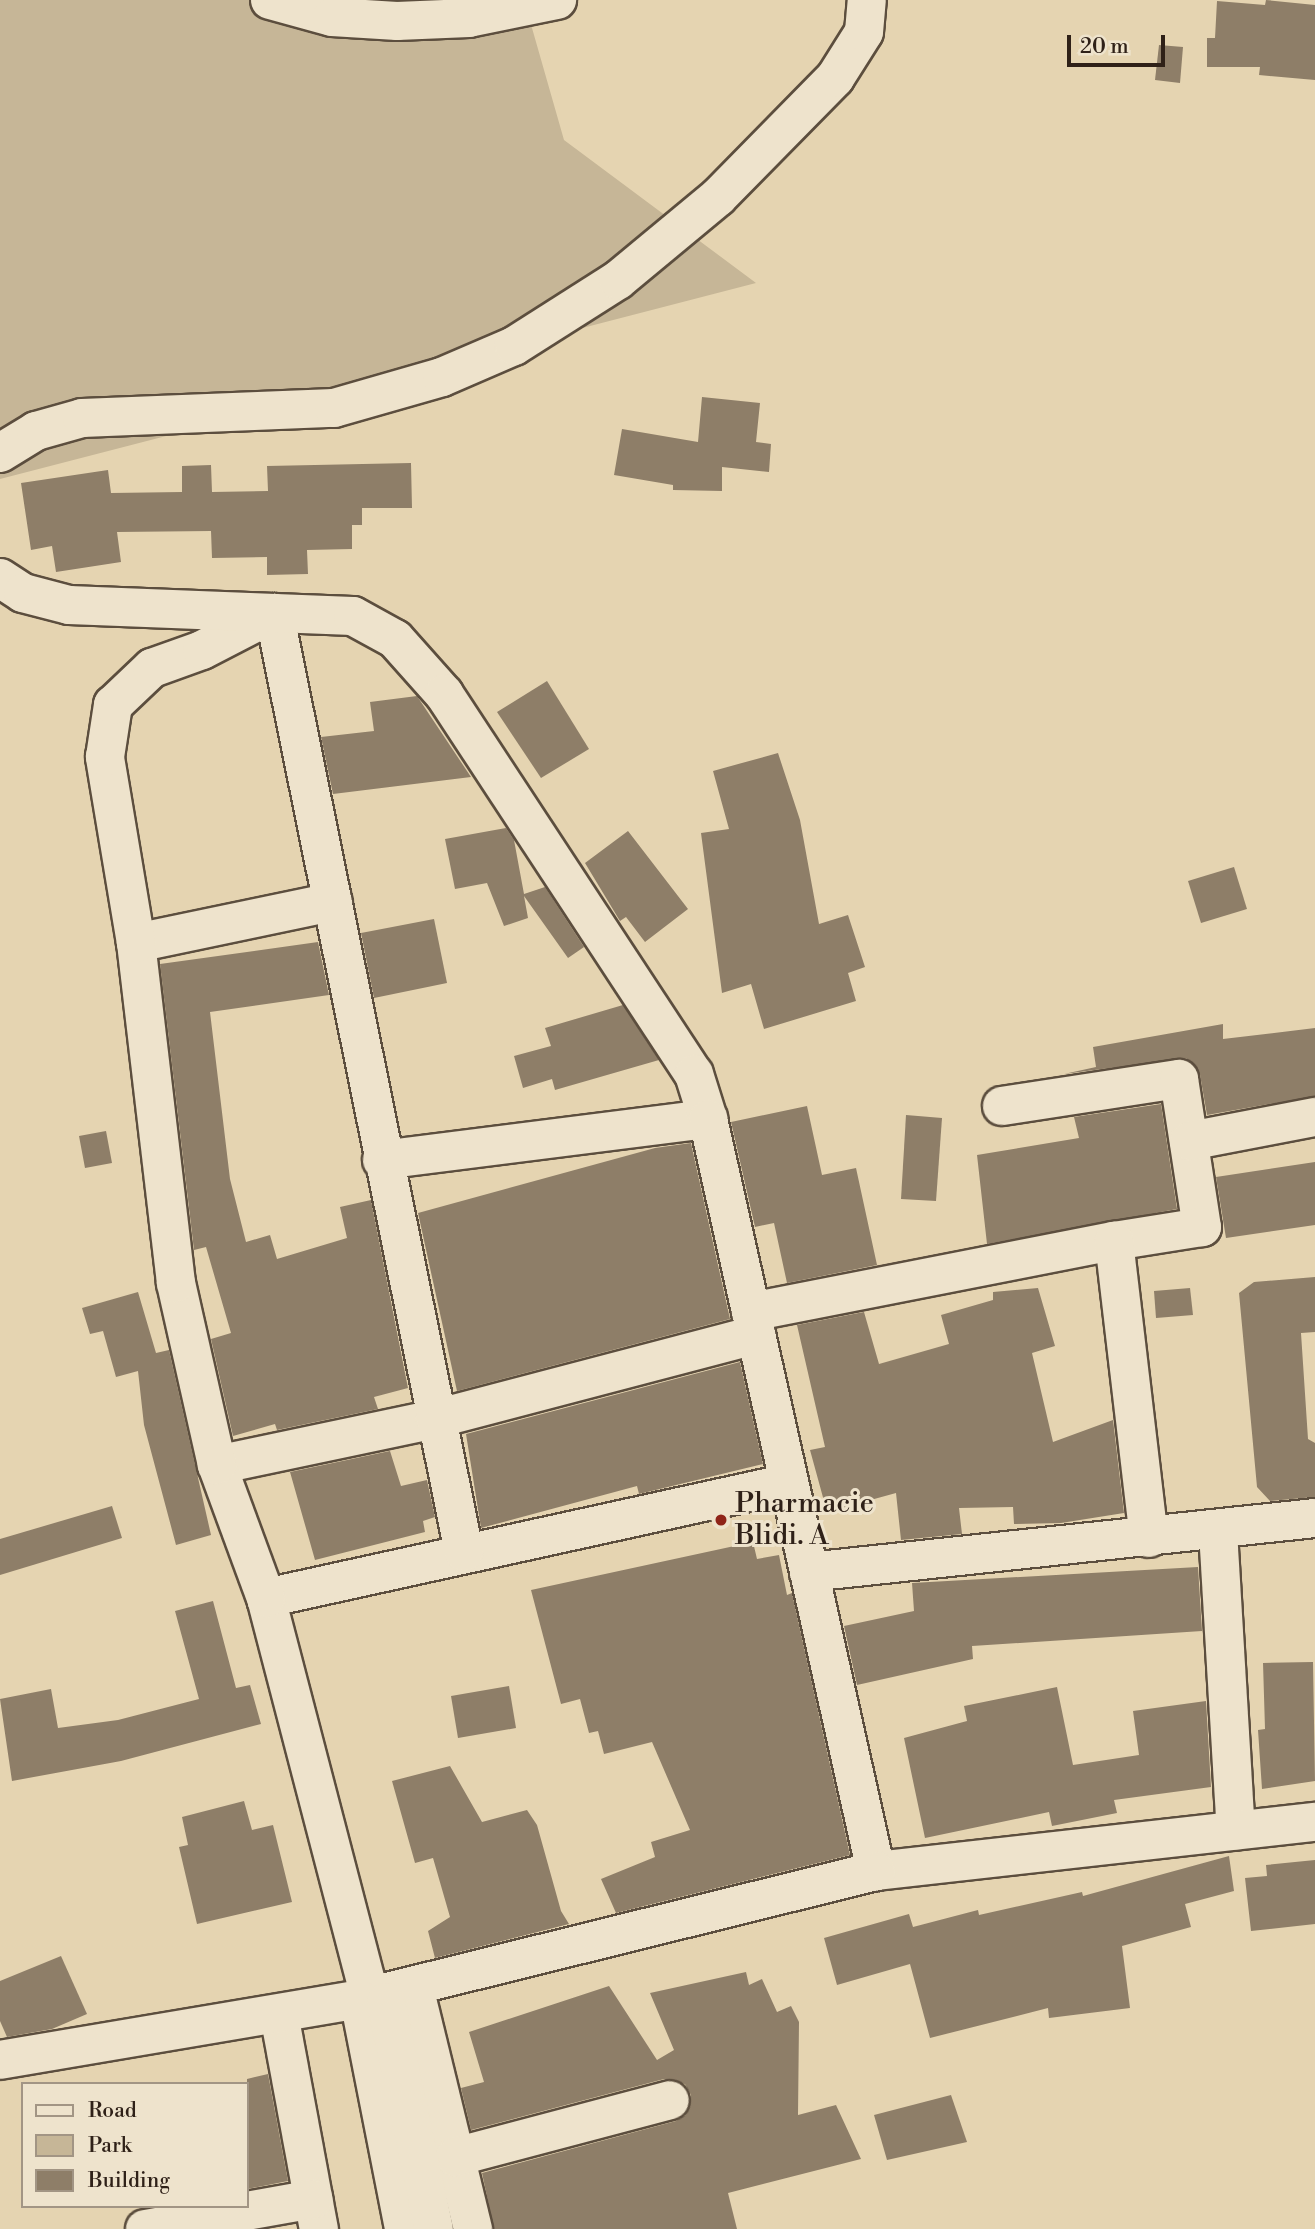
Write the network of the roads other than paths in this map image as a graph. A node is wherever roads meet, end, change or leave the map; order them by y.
1 (270, 0) edge
2 (557, 0) edge
3 (867, 0) edge
4 (0, 453) edge
5 (0, 578) edge
6 (274, 613) junction
7 (333, 902) junction
8 (136, 943) junction
9 (1002, 1106) dead end
10 (1315, 1117) edge
11 (708, 1119) junction
12 (1189, 1141) junction
13 (382, 1160) junction
14 (1114, 1241) junction
15 (754, 1324) junction
16 (435, 1419) junction
17 (217, 1465) junction
18 (789, 1483) junction
19 (1315, 1518) edge
20 (1218, 1531) junction
21 (1149, 1538) junction
22 (464, 1552) junction
23 (809, 1572) junction
24 (266, 1598) junction
25 (1315, 1822) edge
26 (1236, 1830) junction
27 (876, 1871) junction
28 (382, 1994) junction
29 (279, 2014) junction
30 (0, 2060) edge
31 (670, 2100) dead end
32 (456, 2157) junction
33 (316, 2214) edge
34 (150, 2229) edge
35 (404, 2229) edge
36 (435, 2229) edge
37 (473, 2229) edge

1 - 2 street
3 - 4 street
5 - 6 street
6 - 7 street
6 - 8 street
6 - 11 street
7 - 8 street
7 - 13 street
8 - 17 street
9 - 12 street
10 - 12 street
11 - 13 street
11 - 15 street
12 - 14 street
13 - 16 street
14 - 15 street
14 - 21 street
15 - 16 street
15 - 18 street
16 - 17 street
16 - 22 street
17 - 24 street
18 - 22 street
18 - 23 street
19 - 20 street
20 - 21 street
20 - 26 street
21 - 23 street
22 - 24 street
23 - 27 street
24 - 28 street
25 - 26 street
26 - 27 street
27 - 28 street
28 - 29 street
28 - 32 street
28 - 35 street
28 - 36 street
29 - 30 street
29 - 33 street
31 - 32 street
32 - 37 street
33 - 34 street

